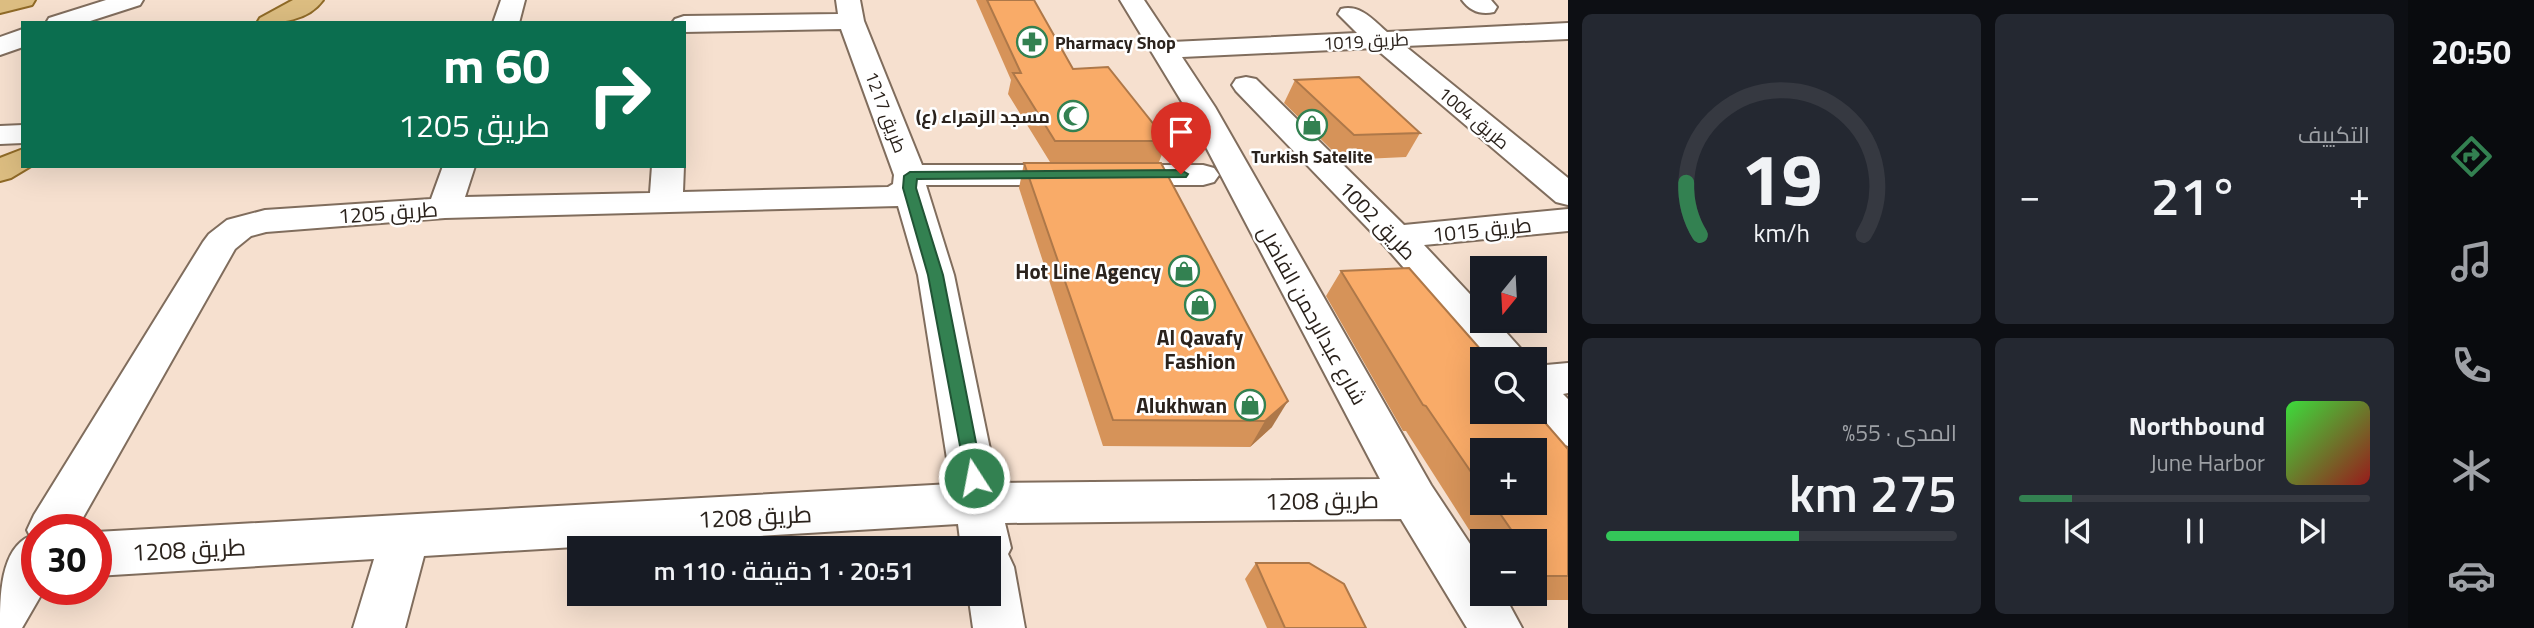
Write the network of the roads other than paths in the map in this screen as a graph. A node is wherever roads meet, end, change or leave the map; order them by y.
1 (23, 0) edge
2 (131, 0) edge
3 (311, 0) edge
4 (513, 0) edge
5 (675, 0) edge
6 (1132, 0) edge
7 (0, 6) edge
8 (850, 10) edge
9 (1350, 14) dead end
10 (64, 21) edge
11 (273, 21) edge
12 (507, 21) edge
13 (676, 21) edge
14 (686, 24) edge
15 (1568, 32) edge
16 (21, 38) edge
17 (1381, 40) junction
18 (0, 47) edge
19 (1164, 50) junction
20 (1246, 85) dead end
21 (21, 134) edge
22 (0, 135) edge
23 (21, 159) edge
24 (458, 168) edge
25 (0, 171) edge
26 (1203, 175) dead end
27 (667, 184) edge
28 (905, 187) junction
29 (1568, 195) edge
30 (445, 208) junction
31 (1568, 220) edge
32 (1396, 237) junction
33 (1496, 347) edge
34 (1568, 378) edge
35 (1547, 380) edge
36 (1547, 404) edge
37 (1568, 429) edge
38 (1414, 499) junction
39 (61, 514) edge
40 (982, 525) edge
41 (405, 537) junction
42 (112, 553) edge
43 (21, 581) edge
44 (995, 606) edge
45 (0, 616) edge
46 (379, 628) edge
47 (999, 628) edge
48 (1496, 628) edge

1 - 7 main road
2 - 10 street
3 - 11 main road
4 - 12 street
5 - 13 street
6 - 19 street, شارع عبدالرحمن الفاضل
8 - 14 street, طريق 1217
8 - 28 street, طريق 1217
9 - 17 street, طريق 1004
15 - 17 street, طريق 1019
16 - 18 street
17 - 19 street, طريق 1019
17 - 29 street, طريق 1004
19 - 38 street, شارع عبدالرحمن الفاضل
20 - 32 street, طريق 1002
21 - 22 street
23 - 25 main road
24 - 30 street
26 - 28 street, طريق 1205
27 - 28 street, طريق 1205
27 - 30 street, طريق 1205
28 - 40 street, طريق 1217
30 - 39 street, طريق 1205
31 - 32 street, طريق 1015
32 - 33 street, طريق 1002
34 - 35 street
36 - 37 street
38 - 40 street, طريق 1208
38 - 48 street, شارع عبدالرحمن الفاضل
40 - 41 street, طريق 1208
41 - 42 street, طريق 1208
41 - 46 street
43 - 45 street, طريق 1205
44 - 47 street

